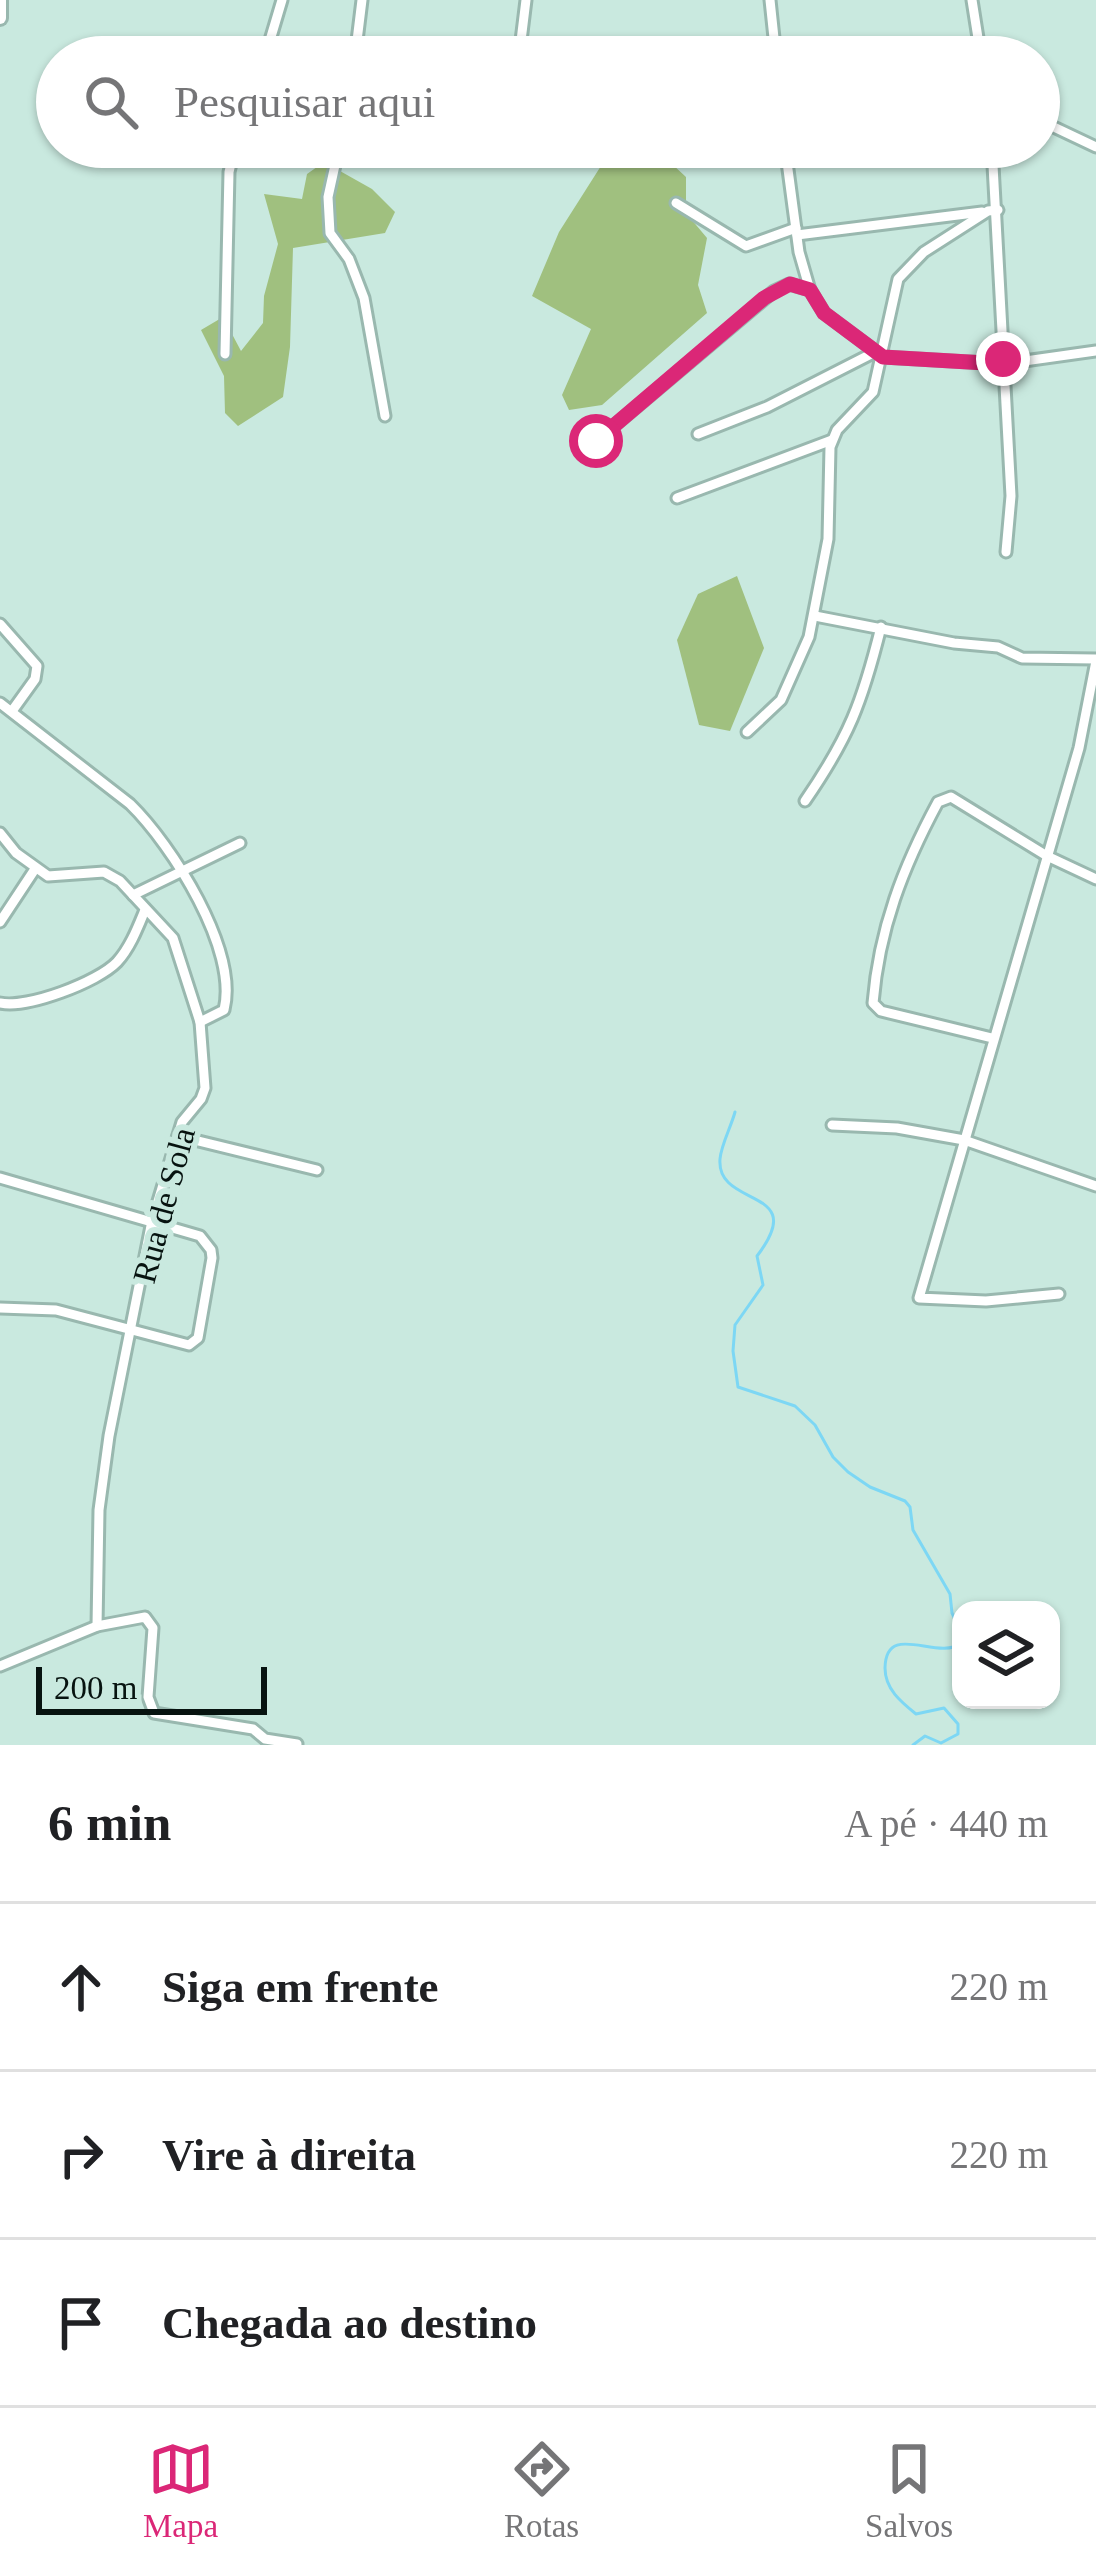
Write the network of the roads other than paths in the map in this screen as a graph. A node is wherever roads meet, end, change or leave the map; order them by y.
1 (0, 0) edge
2 (283, 0) edge
3 (362, 0) edge
4 (526, 0) edge
5 (770, 0) edge
6 (972, 0) edge
7 (0, 18) edge
8 (272, 36) edge
9 (358, 36) edge
10 (522, 36) edge
11 (774, 36) edge
12 (978, 36) edge
13 (1060, 130) edge
14 (1096, 147) edge
15 (230, 168) edge
16 (334, 168) edge
17 (788, 168) edge
18 (992, 168) edge
19 (676, 202) dead end
20 (993, 211) junction
21 (797, 232) junction
22 (810, 290) junction
23 (1096, 352) edge
24 (225, 354) dead end
25 (880, 354) junction
26 (1003, 364) junction
27 (385, 416) dead end
28 (698, 434) dead end
29 (832, 440) junction
30 (596, 441) dead end
31 (677, 499) dead end
32 (1006, 552) dead end
33 (815, 616) junction
34 (0, 624) edge
35 (881, 627) junction
36 (1096, 660) edge
37 (1093, 702) edge
38 (0, 703) edge
39 (12, 711) junction
40 (747, 732) dead end
41 (805, 801) dead end
42 (0, 833) edge
43 (240, 843) dead end
44 (1047, 856) junction
45 (35, 869) junction
46 (182, 872) junction
47 (1096, 879) edge
48 (133, 895) junction
49 (146, 910) junction
50 (0, 922) edge
51 (0, 1003) edge
52 (200, 1022) junction
53 (992, 1038) junction
54 (832, 1125) dead end
55 (178, 1136) junction
56 (964, 1140) junction
57 (316, 1170) dead end
58 (0, 1178) edge
59 (1096, 1186) edge
60 (152, 1221) junction
61 (1058, 1294) dead end
62 (0, 1308) edge
63 (133, 1328) junction
64 (97, 1626) junction
65 (0, 1666) edge
66 (297, 1744) edge

1 - 7 main road
2 - 8 street
3 - 9 street
4 - 10 street
5 - 11 street
6 - 12 street
13 - 14 street
15 - 24 street
16 - 27 street
17 - 21 street
18 - 20 street
19 - 21 street
20 - 21 street
20 - 25 street
20 - 26 street
21 - 22 street
22 - 25 street
22 - 30 street
23 - 26 street
25 - 26 street
25 - 28 street
25 - 29 street
26 - 32 street
29 - 31 street
29 - 33 street
33 - 35 street
33 - 40 street
34 - 39 street
35 - 36 street
35 - 41 street
36 - 37 street
37 - 44 street
38 - 39 street
39 - 46 street
42 - 45 street
43 - 46 street
44 - 47 street
44 - 53 street
44 - 53 street
45 - 48 street, Rua de Sola
45 - 50 street
46 - 48 street
46 - 52 street
48 - 49 street, Rua de Sola
49 - 51 street
49 - 52 street, Rua de Sola
52 - 55 street, Rua de Sola
53 - 56 street
54 - 56 street
55 - 57 street
55 - 60 street, Rua de Sola
56 - 59 street
56 - 61 street
58 - 60 street
60 - 63 street, Rua de Sola
60 - 63 street
62 - 63 street
63 - 64 street, Rua de Sola
64 - 65 street
64 - 66 street

